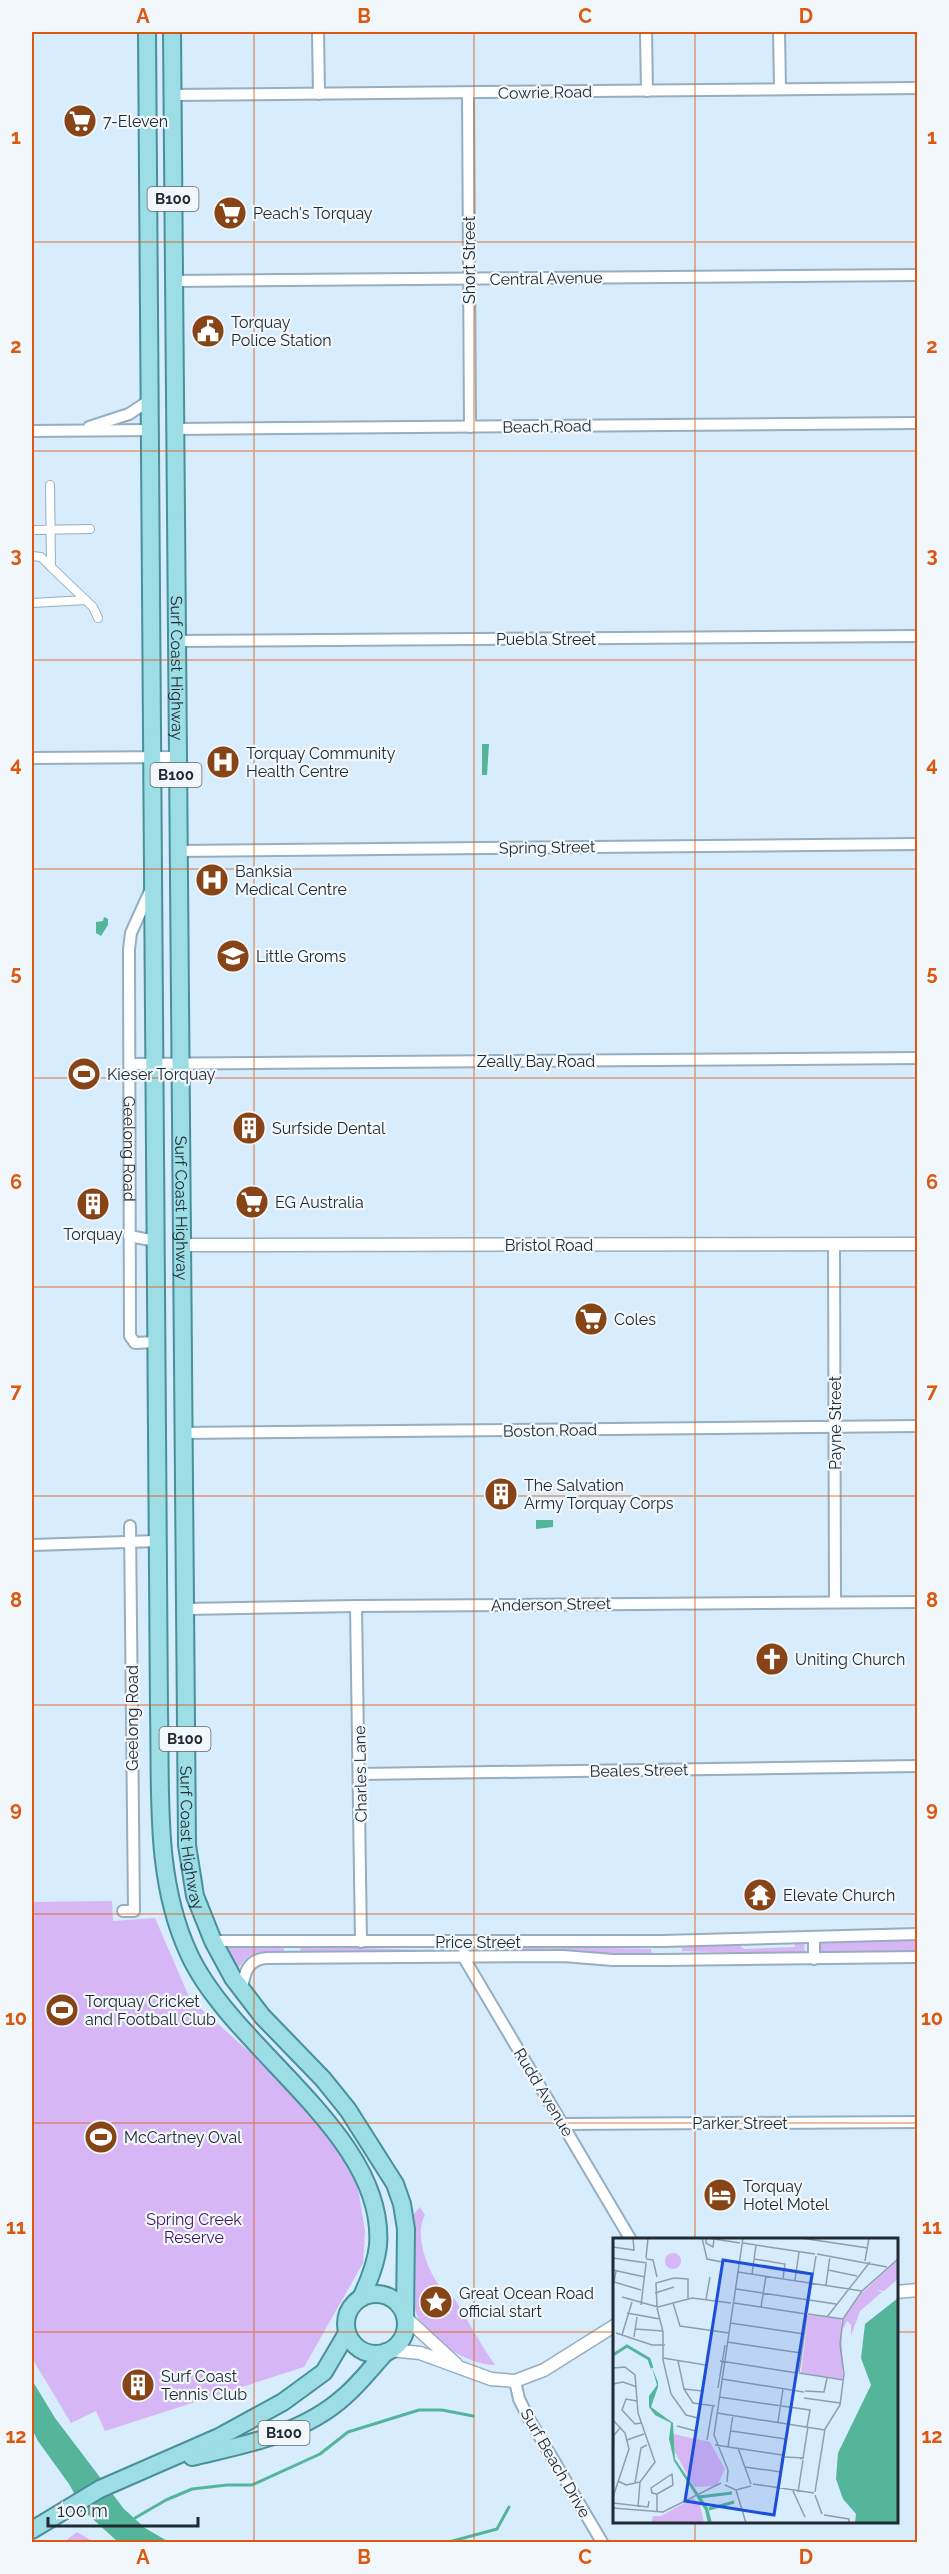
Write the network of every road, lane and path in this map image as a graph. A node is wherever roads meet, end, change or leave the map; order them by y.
1 (147, 32) edge
2 (172, 32) edge
3 (318, 32) edge
4 (646, 32) edge
5 (779, 32) edge
6 (918, 88) edge
7 (780, 89) junction
8 (647, 91) junction
9 (468, 93) junction
10 (319, 94) junction
11 (172, 95) junction
12 (918, 275) edge
13 (469, 279) junction
14 (174, 281) junction
15 (150, 400) junction
16 (918, 423) edge
17 (470, 427) junction
18 (176, 429) junction
19 (151, 430) junction
20 (32, 431) edge
21 (62, 431) junction
22 (50, 485) dead end
23 (90, 529) dead end
24 (32, 530) edge
25 (51, 530) junction
26 (32, 556) edge
27 (51, 567) junction
28 (86, 600) junction
29 (32, 603) edge
30 (98, 618) dead end
31 (918, 636) edge
32 (175, 641) junction
33 (32, 758) edge
34 (153, 758) junction
35 (176, 758) junction
36 (918, 844) edge
37 (177, 851) junction
38 (154, 879) junction
39 (918, 1058) edge
40 (154, 1063) junction
41 (179, 1063) junction
42 (130, 1064) junction
43 (129, 1236) junction
44 (156, 1241) junction
45 (834, 1244) junction
46 (918, 1244) edge
47 (180, 1245) junction
48 (156, 1342) junction
49 (918, 1426) edge
50 (835, 1427) junction
51 (182, 1432) junction
52 (130, 1526) dead end
53 (183, 1537) junction
54 (158, 1541) junction
55 (130, 1542) junction
56 (32, 1545) edge
57 (835, 1602) junction
58 (918, 1602) edge
59 (356, 1606) junction
60 (185, 1609) junction
61 (159, 1611) junction
62 (918, 1766) edge
63 (360, 1774) junction
64 (133, 1911) dead end
65 (918, 1934) edge
66 (814, 1936) junction
67 (213, 1941) junction
68 (663, 1941) junction
69 (292, 1942) junction
70 (361, 1942) junction
71 (463, 1942) junction
72 (294, 1958) junction
73 (464, 1958) junction
74 (918, 1958) edge
75 (814, 1959) junction
76 (663, 1960) junction
77 (242, 1990) junction
78 (918, 2122) edge
79 (563, 2124) junction
80 (630, 2238) edge
81 (361, 2298) junction
82 (405, 2317) junction
83 (613, 2327) edge
84 (347, 2333) junction
85 (388, 2351) junction
86 (469, 2373) junction
87 (515, 2381) junction
88 (157, 2465) junction
89 (32, 2530) edge
90 (602, 2542) edge

1 - 15 main road, Surf Coast Highway / B100
2 - 11 main road, Surf Coast Highway / B100
3 - 10 street
4 - 8 street
5 - 7 street
6 - 7 street, Cowrie Road
7 - 8 street, Cowrie Road
8 - 9 street, Cowrie Road
9 - 10 street, Cowrie Road
9 - 13 street, Short Street
10 - 11 street, Cowrie Road
11 - 14 main road, Surf Coast Highway / B100
12 - 13 street, Central Avenue
13 - 14 street, Central Avenue
13 - 17 street, Short Street
14 - 18 main road, Surf Coast Highway / B100
15 - 19 main road, Surf Coast Highway / B100
15 - 21 street
16 - 17 street, Beach Road
17 - 18 street, Beach Road
18 - 19 main road
18 - 32 main road, Surf Coast Highway / B100
19 - 21 street
19 - 34 main road, Surf Coast Highway / B100
20 - 21 street
22 - 25 street
23 - 25 street
24 - 25 street
25 - 27 street
26 - 27 street
27 - 28 street
28 - 29 street
28 - 30 street
31 - 32 street, Puebla Street
32 - 35 main road, Surf Coast Highway / B100
33 - 34 street
34 - 35 street
34 - 38 main road, Surf Coast Highway / B100
35 - 37 main road, Surf Coast Highway / B100
36 - 37 street, Spring Street
37 - 41 main road, Surf Coast Highway / B100
38 - 40 main road, Surf Coast Highway / B100
38 - 42 street, Geelong Road
39 - 41 street, Zeally Bay Road
40 - 41 street, Zeally Bay Road
40 - 42 street
40 - 44 main road, Surf Coast Highway / B100
41 - 47 main road, Surf Coast Highway / B100
42 - 43 street, Geelong Road
43 - 44 street
43 - 48 street, Geelong Road
44 - 47 main road
44 - 48 main road, Surf Coast Highway / B100
45 - 46 street, Bristol Road
45 - 47 street, Bristol Road
45 - 50 street, Payne Street
47 - 51 main road, Surf Coast Highway / B100
48 - 54 main road, Surf Coast Highway / B100
49 - 50 street, Boston Road
50 - 51 street, Boston Road
50 - 57 street, Payne Street
51 - 53 main road, Surf Coast Highway / B100
52 - 55 street, Geelong Road
53 - 54 main road
53 - 60 main road, Surf Coast Highway / B100
54 - 55 street
54 - 61 main road, Surf Coast Highway / B100
55 - 56 street
55 - 64 street, Geelong Road
57 - 58 street, Anderson Street
57 - 59 street, Anderson Street
59 - 60 street, Anderson Street
59 - 63 street, Charles Lane
60 - 61 main road
60 - 67 main road, Surf Coast Highway / B100
61 - 81 main road, Surf Coast Highway / B100
62 - 63 street, Beales Street
63 - 70 street, Charles Lane
65 - 66 street, Price Street
66 - 68 street, Price Street
66 - 75 street
67 - 69 street, Price Street
67 - 77 main road, Surf Coast Highway / B100
68 - 71 street, Price Street
68 - 76 street
69 - 70 street, Price Street
69 - 72 street
70 - 71 street, Price Street
71 - 73 street, Rudd Avenue
72 - 73 street, Price Street
72 - 77 street, Price Street
73 - 76 street, Price Street
73 - 79 street, Rudd Avenue
74 - 75 street, Price Street
75 - 76 street, Price Street
77 - 82 main road, Surf Coast Highway / B100
78 - 79 street, Parker Street
79 - 80 street, Rudd Avenue
81 - 82 main road
81 - 84 main road, B100
82 - 85 main road, B100
82 - 86 street
83 - 87 street
84 - 85 main road
84 - 88 main road, B100
85 - 86 street
85 - 88 main road, B100
86 - 87 street
87 - 90 street, Surf Beach Drive
88 - 89 main road, B100

